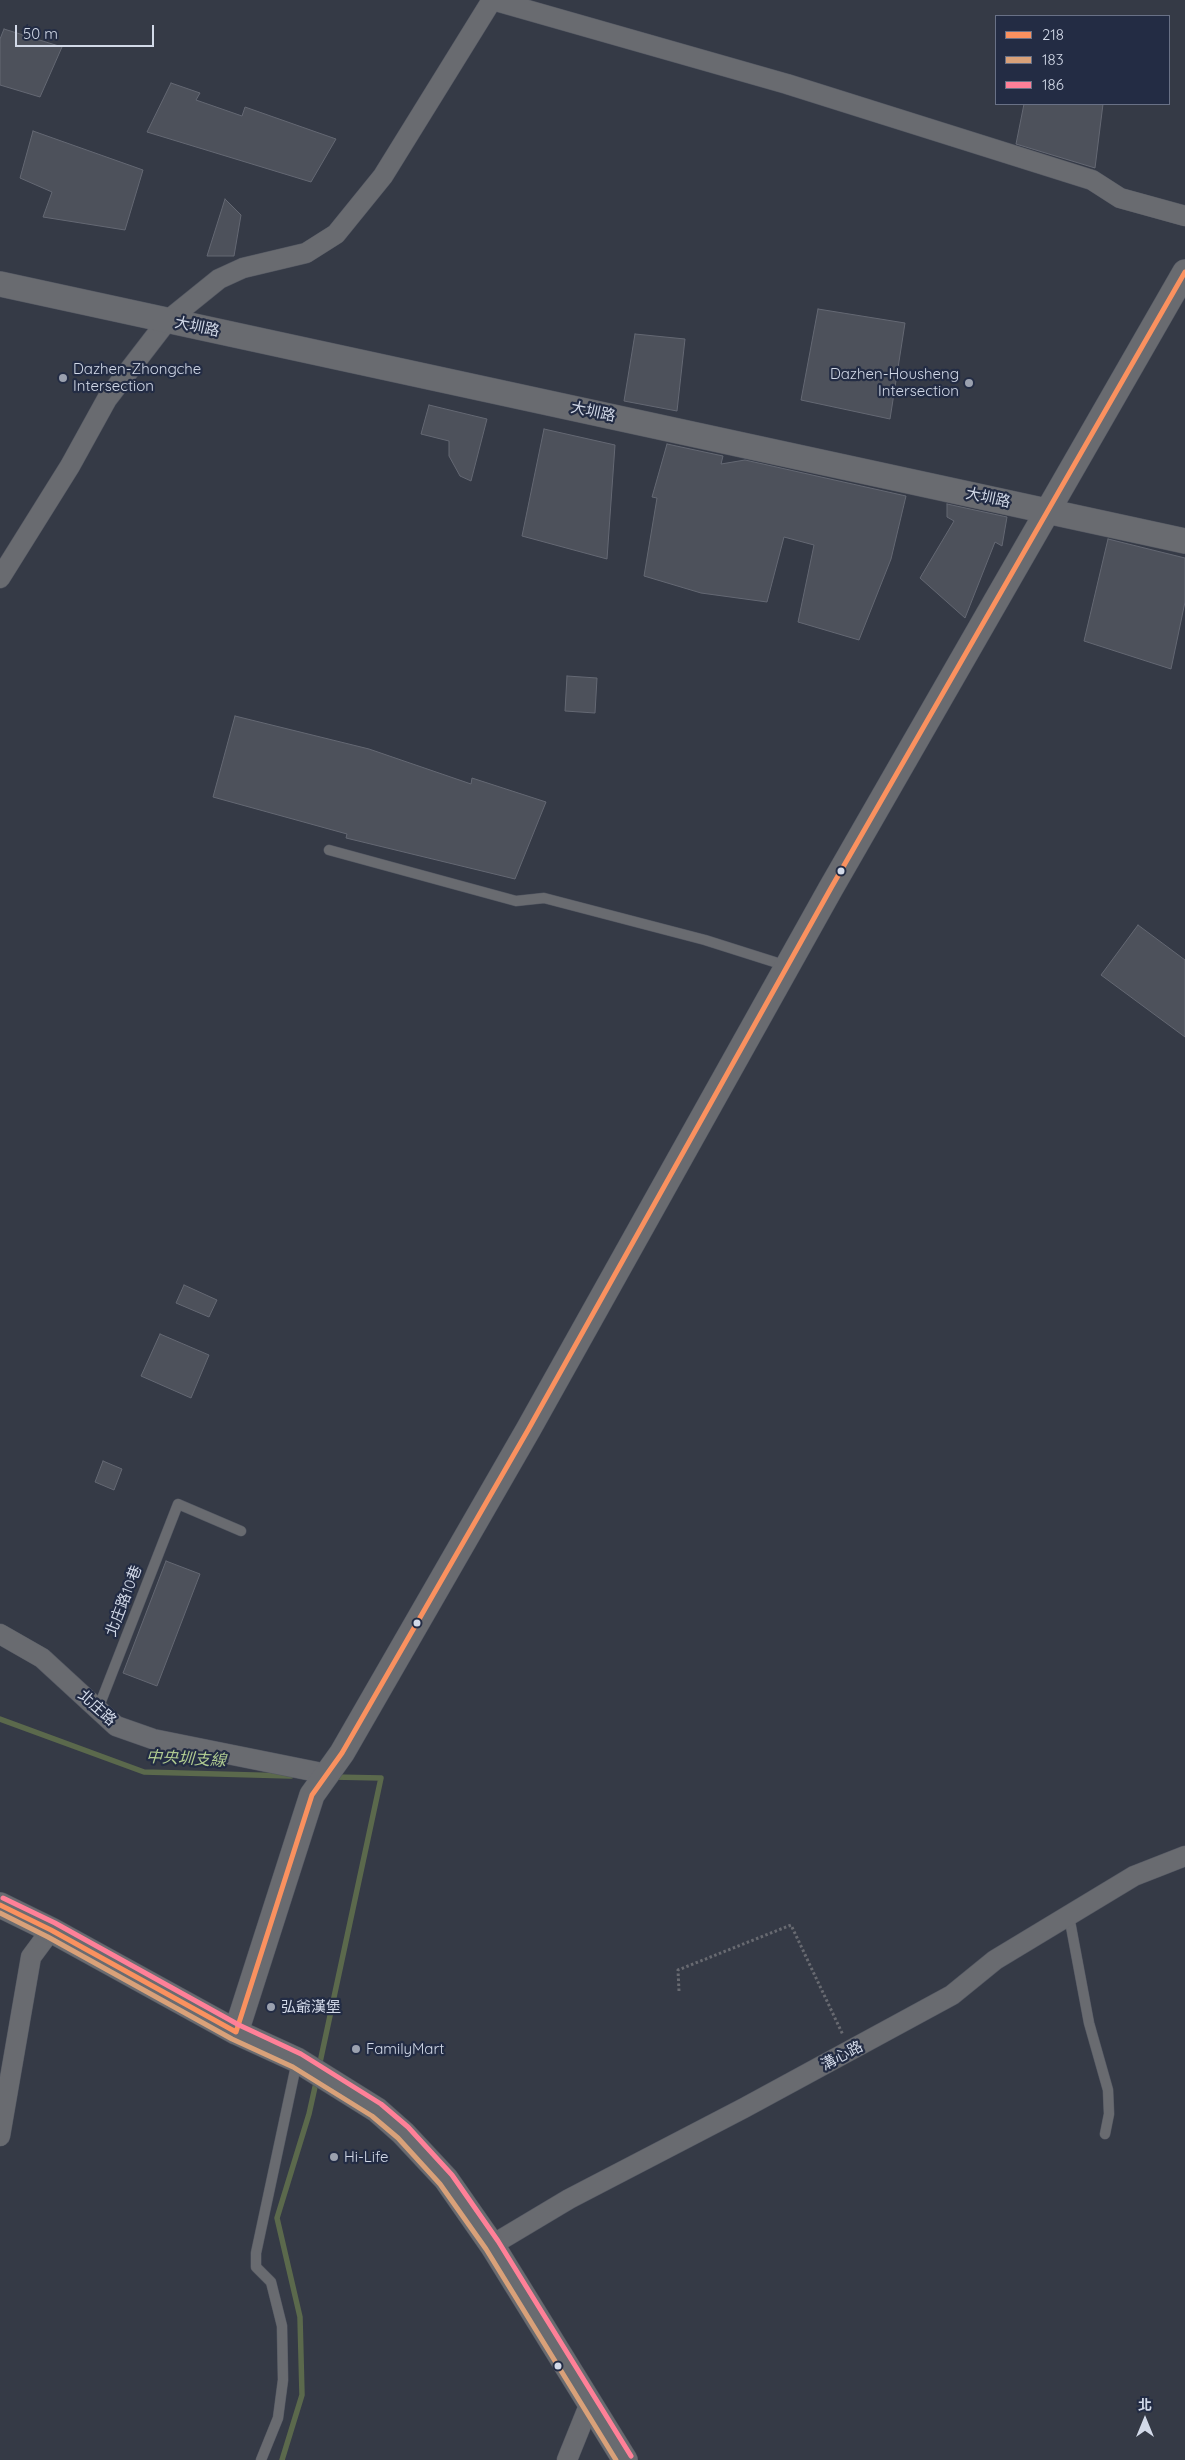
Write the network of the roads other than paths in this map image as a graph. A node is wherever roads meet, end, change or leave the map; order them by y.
1 (492, 0) edge
2 (1185, 216) edge
3 (1185, 272) edge
4 (0, 284) edge
5 (167, 321) junction
6 (1047, 510) junction
7 (1185, 541) edge
8 (0, 578) edge
9 (330, 850) dead end
10 (788, 966) junction
11 (242, 1531) dead end
12 (0, 1634) edge
13 (98, 1709) junction
14 (327, 1774) junction
15 (1185, 1856) edge
16 (0, 1905) edge
17 (1069, 1916) junction
18 (51, 1930) junction
19 (236, 2032) junction
20 (301, 2062) junction
21 (1105, 2134) dead end
22 (0, 2136) edge
23 (492, 2245) junction
24 (590, 2402) junction
25 (261, 2460) edge
26 (567, 2460) edge
27 (625, 2460) edge

1 - 2 street
1 - 5 street
3 - 6 street
4 - 5 street, 大圳路
5 - 6 street, 大圳路
5 - 8 street
6 - 7 street, 大圳路
6 - 10 street
9 - 10 lane
10 - 14 street
11 - 13 lane, 北庄路10巷
12 - 13 street, 北庄路
13 - 14 street, 北庄路
14 - 19 street
15 - 17 street, 溝心路
16 - 18 street
17 - 21 lane
17 - 23 street, 溝心路
18 - 19 street
18 - 22 street
19 - 20 street
20 - 23 street
20 - 25 lane
23 - 24 street
24 - 26 street
24 - 27 street

